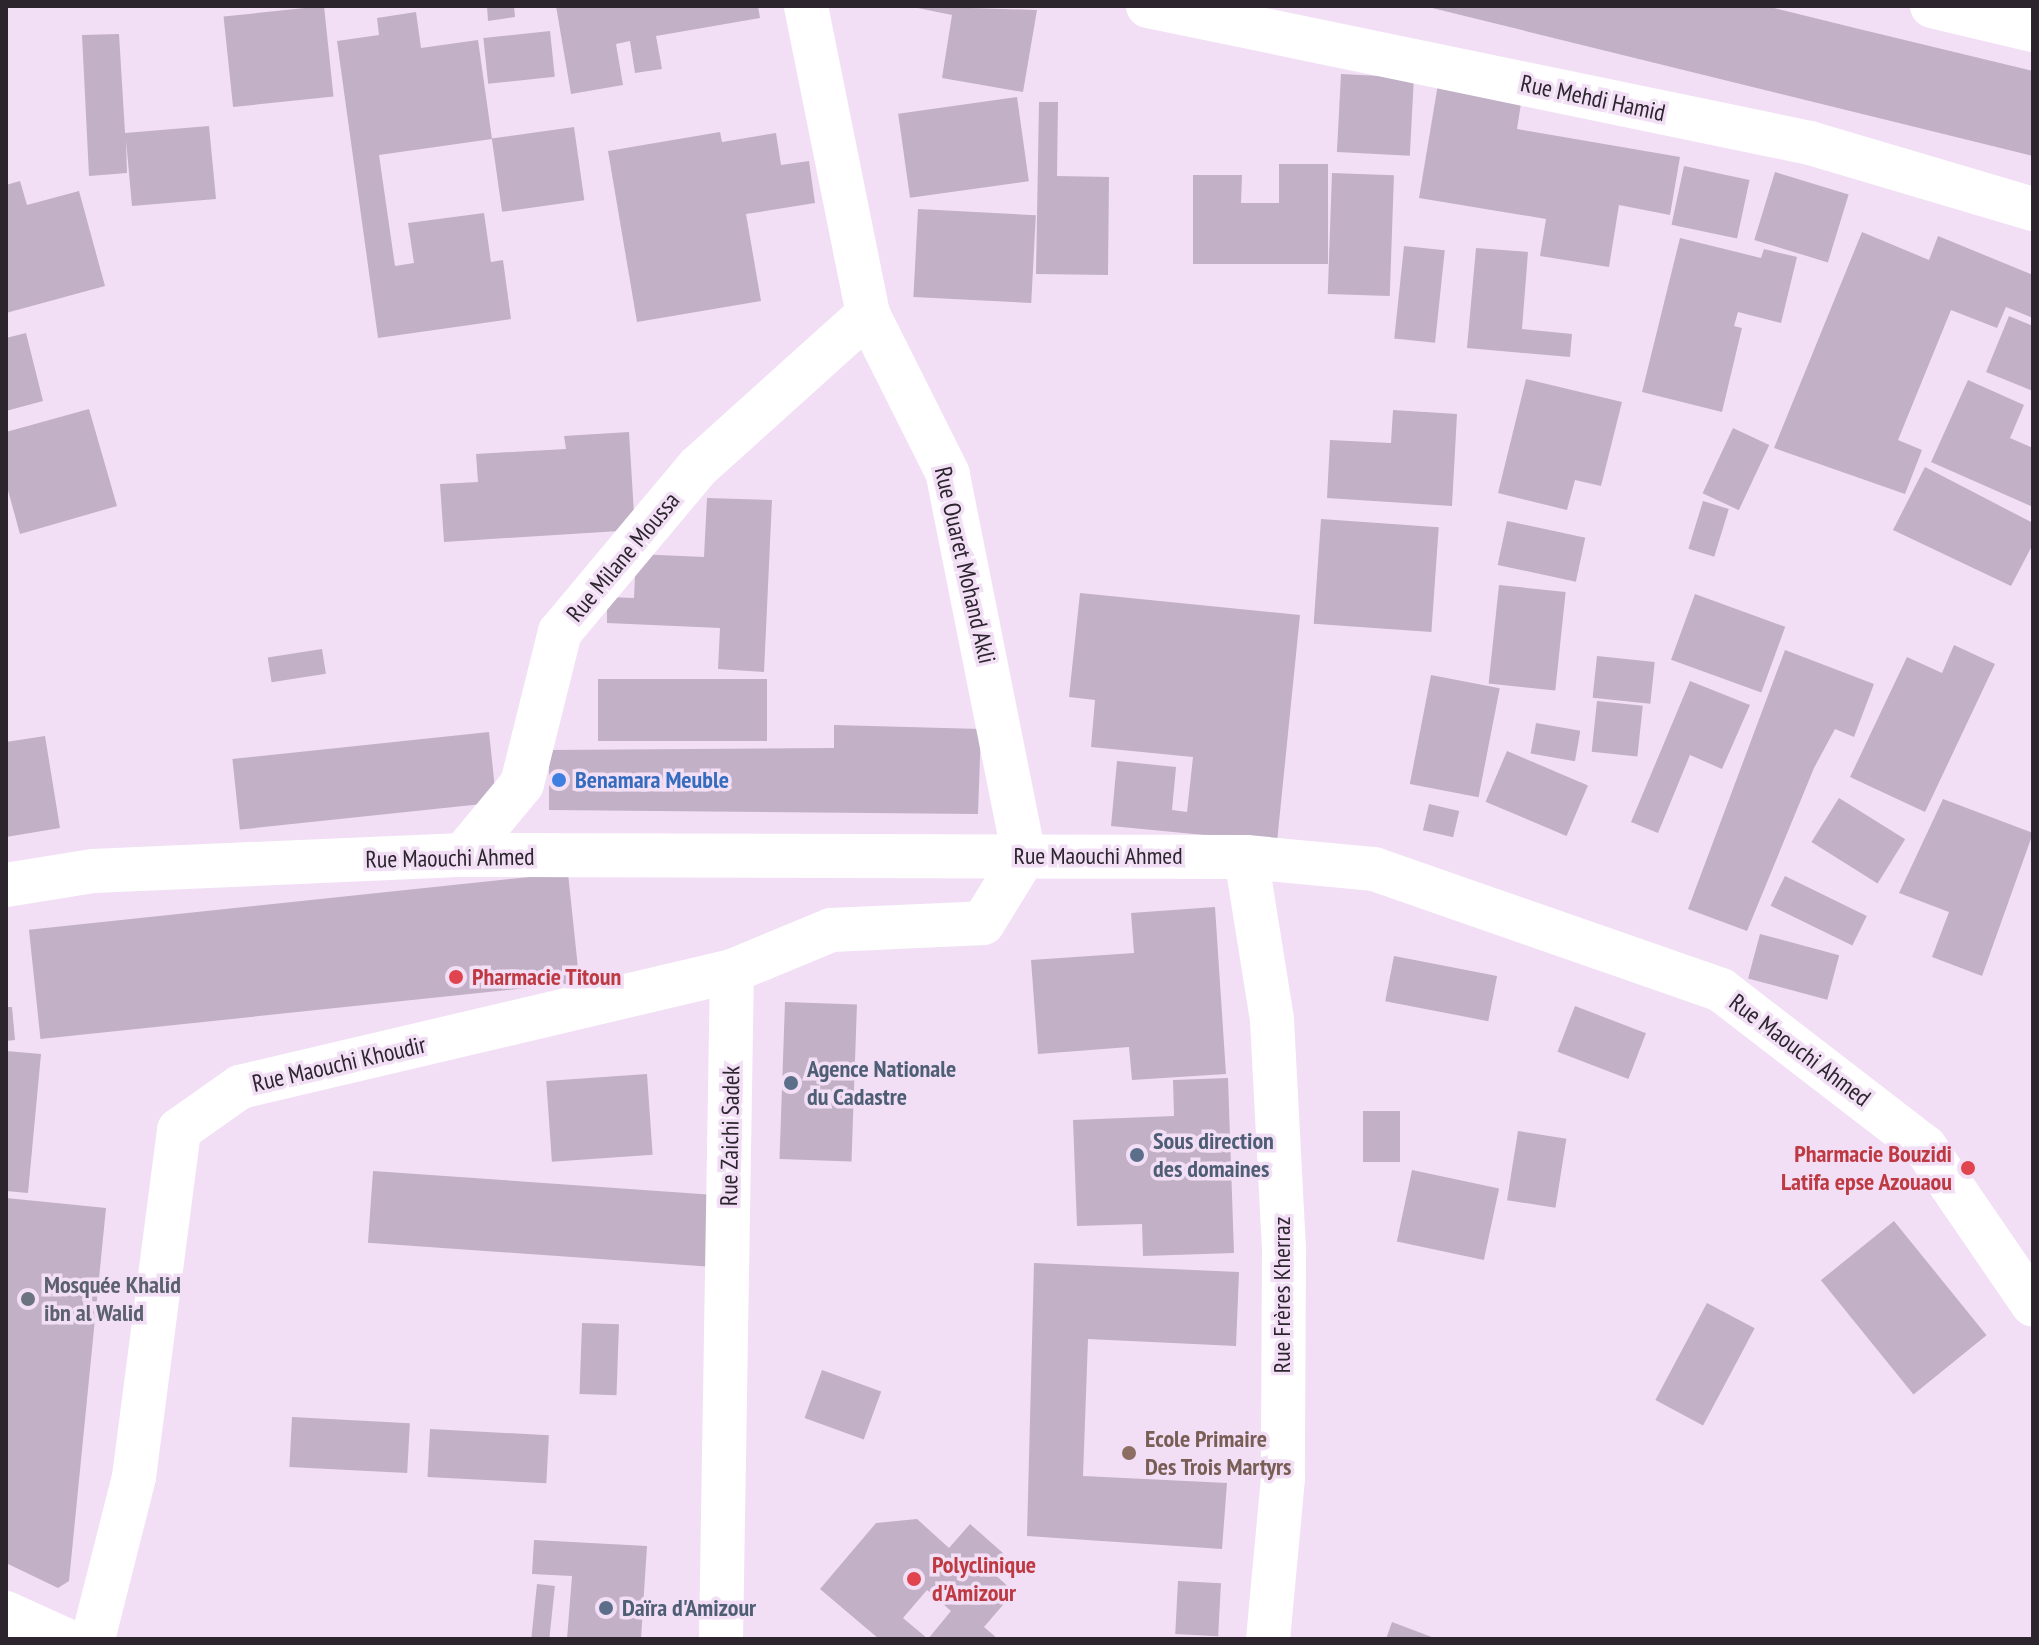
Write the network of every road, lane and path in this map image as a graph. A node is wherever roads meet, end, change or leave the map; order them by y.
1 (806, 6) edge
2 (1148, 6) edge
3 (1932, 6) edge
4 (2033, 30) edge
5 (2033, 209) edge
6 (868, 314) junction
7 (463, 855) junction
8 (1024, 856) junction
9 (1246, 857) junction
10 (6, 885) edge
11 (732, 971) junction
12 (2033, 1305) edge
13 (6, 1613) edge
14 (63, 1639) edge
15 (93, 1639) edge
16 (721, 1639) edge
17 (1268, 1639) edge

1 - 6 street, Rue Ouaret Mohand Akli
2 - 5 street, Rue Mehdi Hamid
3 - 4 street
6 - 7 street, Rue Milane Moussa
6 - 8 street, Rue Ouaret Mohand Akli
7 - 8 street, Rue Maouchi Ahmed
7 - 10 street, Rue Maouchi Ahmed
8 - 9 street, Rue Maouchi Ahmed
8 - 11 street
9 - 12 street, Rue Maouchi Ahmed
9 - 17 street, Rue Frères Kherraz
11 - 15 street, Rue Maouchi Khoudir
11 - 16 street, Rue Zaichi Sadek
13 - 14 street

